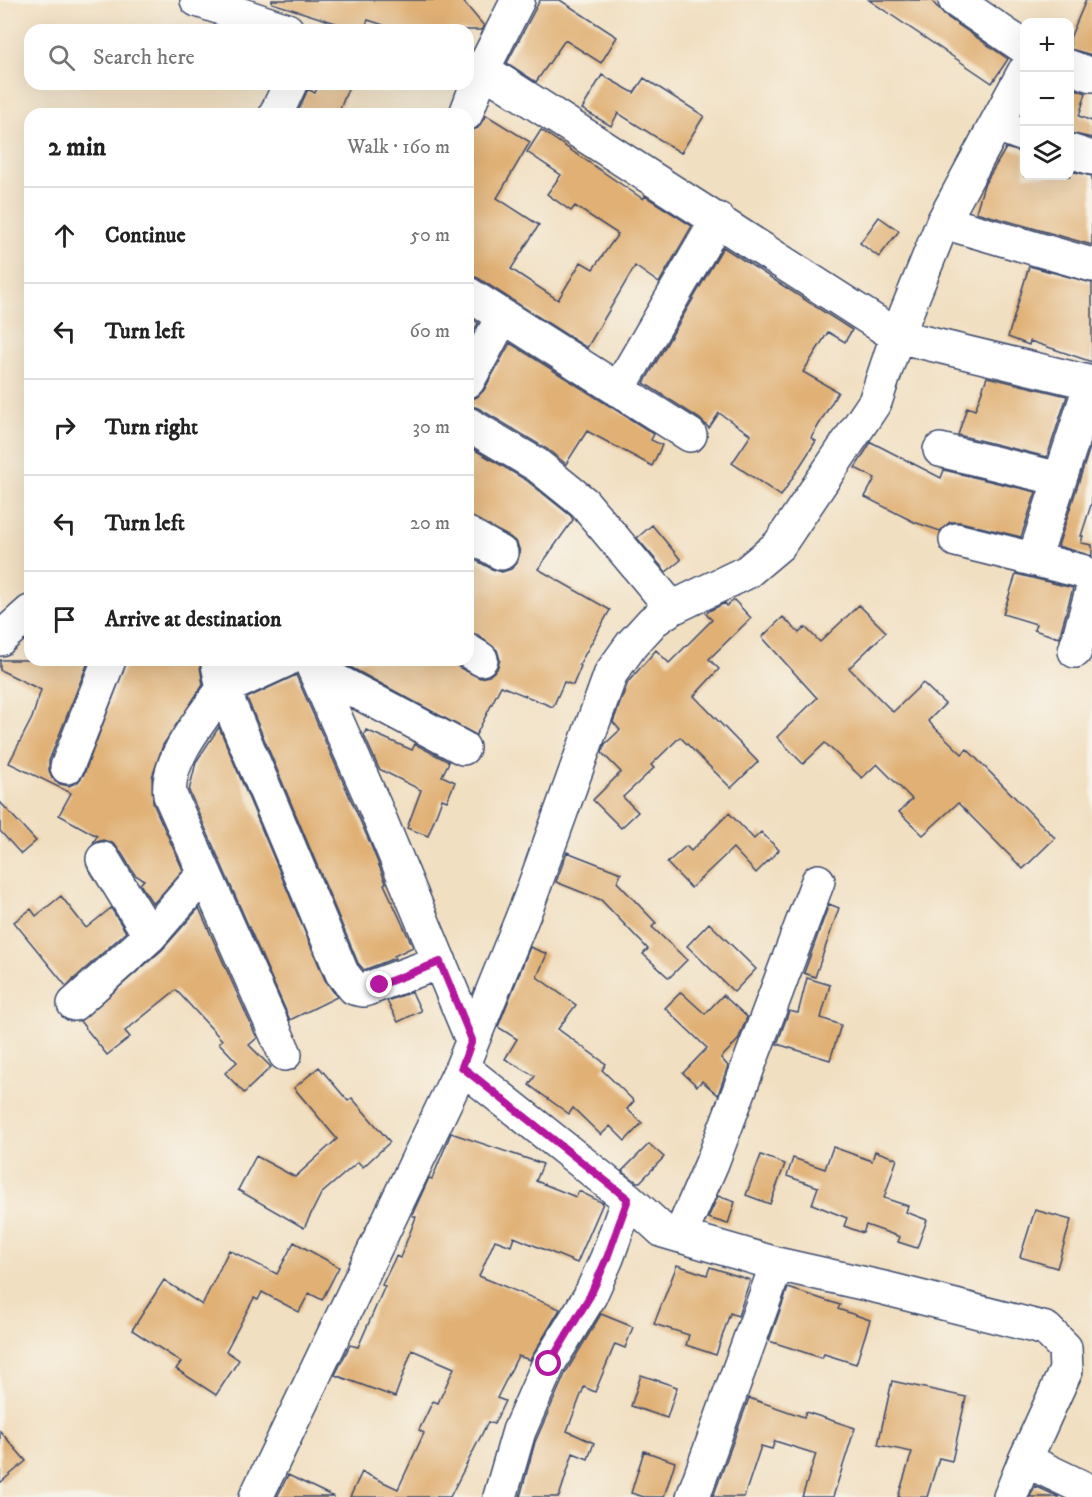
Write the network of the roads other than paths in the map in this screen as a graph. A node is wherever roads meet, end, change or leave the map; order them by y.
1 (197, 0) edge
2 (518, 0) edge
3 (955, 0) edge
4 (269, 24) edge
5 (1020, 44) edge
6 (1074, 68) edge
7 (475, 69) edge
8 (1092, 75) edge
9 (287, 90) edge
10 (471, 90) edge
11 (1020, 90) edge
12 (279, 108) edge
13 (467, 108) edge
14 (1011, 130) edge
15 (1074, 152) edge
16 (1092, 159) edge
17 (718, 219) junction
18 (943, 222) junction
19 (1092, 265) edge
20 (474, 298) edge
21 (502, 318) junction
22 (897, 336) junction
23 (474, 370) edge
24 (1091, 383) edge
25 (618, 390) junction
26 (474, 428) edge
27 (690, 435) dead end
28 (940, 450) dead end
29 (1060, 479) junction
30 (474, 537) edge
31 (957, 540) dead end
32 (501, 553) dead end
33 (1034, 560) junction
34 (1092, 578) edge
35 (1092, 591) edge
36 (672, 608) junction
37 (24, 617) edge
38 (0, 639) edge
39 (1075, 651) dead end
40 (107, 666) edge
41 (283, 666) edge
42 (305, 666) edge
43 (310, 666) edge
44 (220, 675) edge
45 (463, 748) dead end
46 (66, 767) dead end
47 (103, 859) dead end
48 (203, 875) junction
49 (818, 881) dead end
50 (150, 936) junction
51 (440, 962) junction
52 (74, 1004) dead end
53 (467, 1053) junction
54 (285, 1054) dead end
55 (628, 1199) junction
56 (680, 1236) junction
57 (777, 1264) junction
58 (1025, 1460) junction
59 (1092, 1492) edge
60 (256, 1497) edge
61 (500, 1497) edge
62 (693, 1497) edge
63 (1010, 1497) edge

1 - 4 street
2 - 7 street
3 - 5 street
6 - 8 street
7 - 17 street
9 - 12 street
10 - 13 street
11 - 14 street
14 - 18 street
15 - 16 street
17 - 22 street
17 - 25 street
18 - 19 street
18 - 22 street
20 - 21 street
21 - 23 street
21 - 25 street
22 - 24 street
22 - 36 street
24 - 29 street
25 - 27 street
26 - 36 street
28 - 29 street
29 - 33 street
30 - 32 street
31 - 33 street
33 - 34 street
35 - 39 street
36 - 53 street
37 - 38 street
40 - 46 street
41 - 44 street
42 - 51 street
43 - 45 street
44 - 48 street
44 - 51 street
47 - 50 street
48 - 50 street
48 - 54 street
49 - 56 street
50 - 52 street
51 - 53 street
53 - 55 street
53 - 60 street
55 - 56 street
55 - 61 street
56 - 57 street
57 - 58 street
57 - 62 street
58 - 59 street
58 - 63 street

